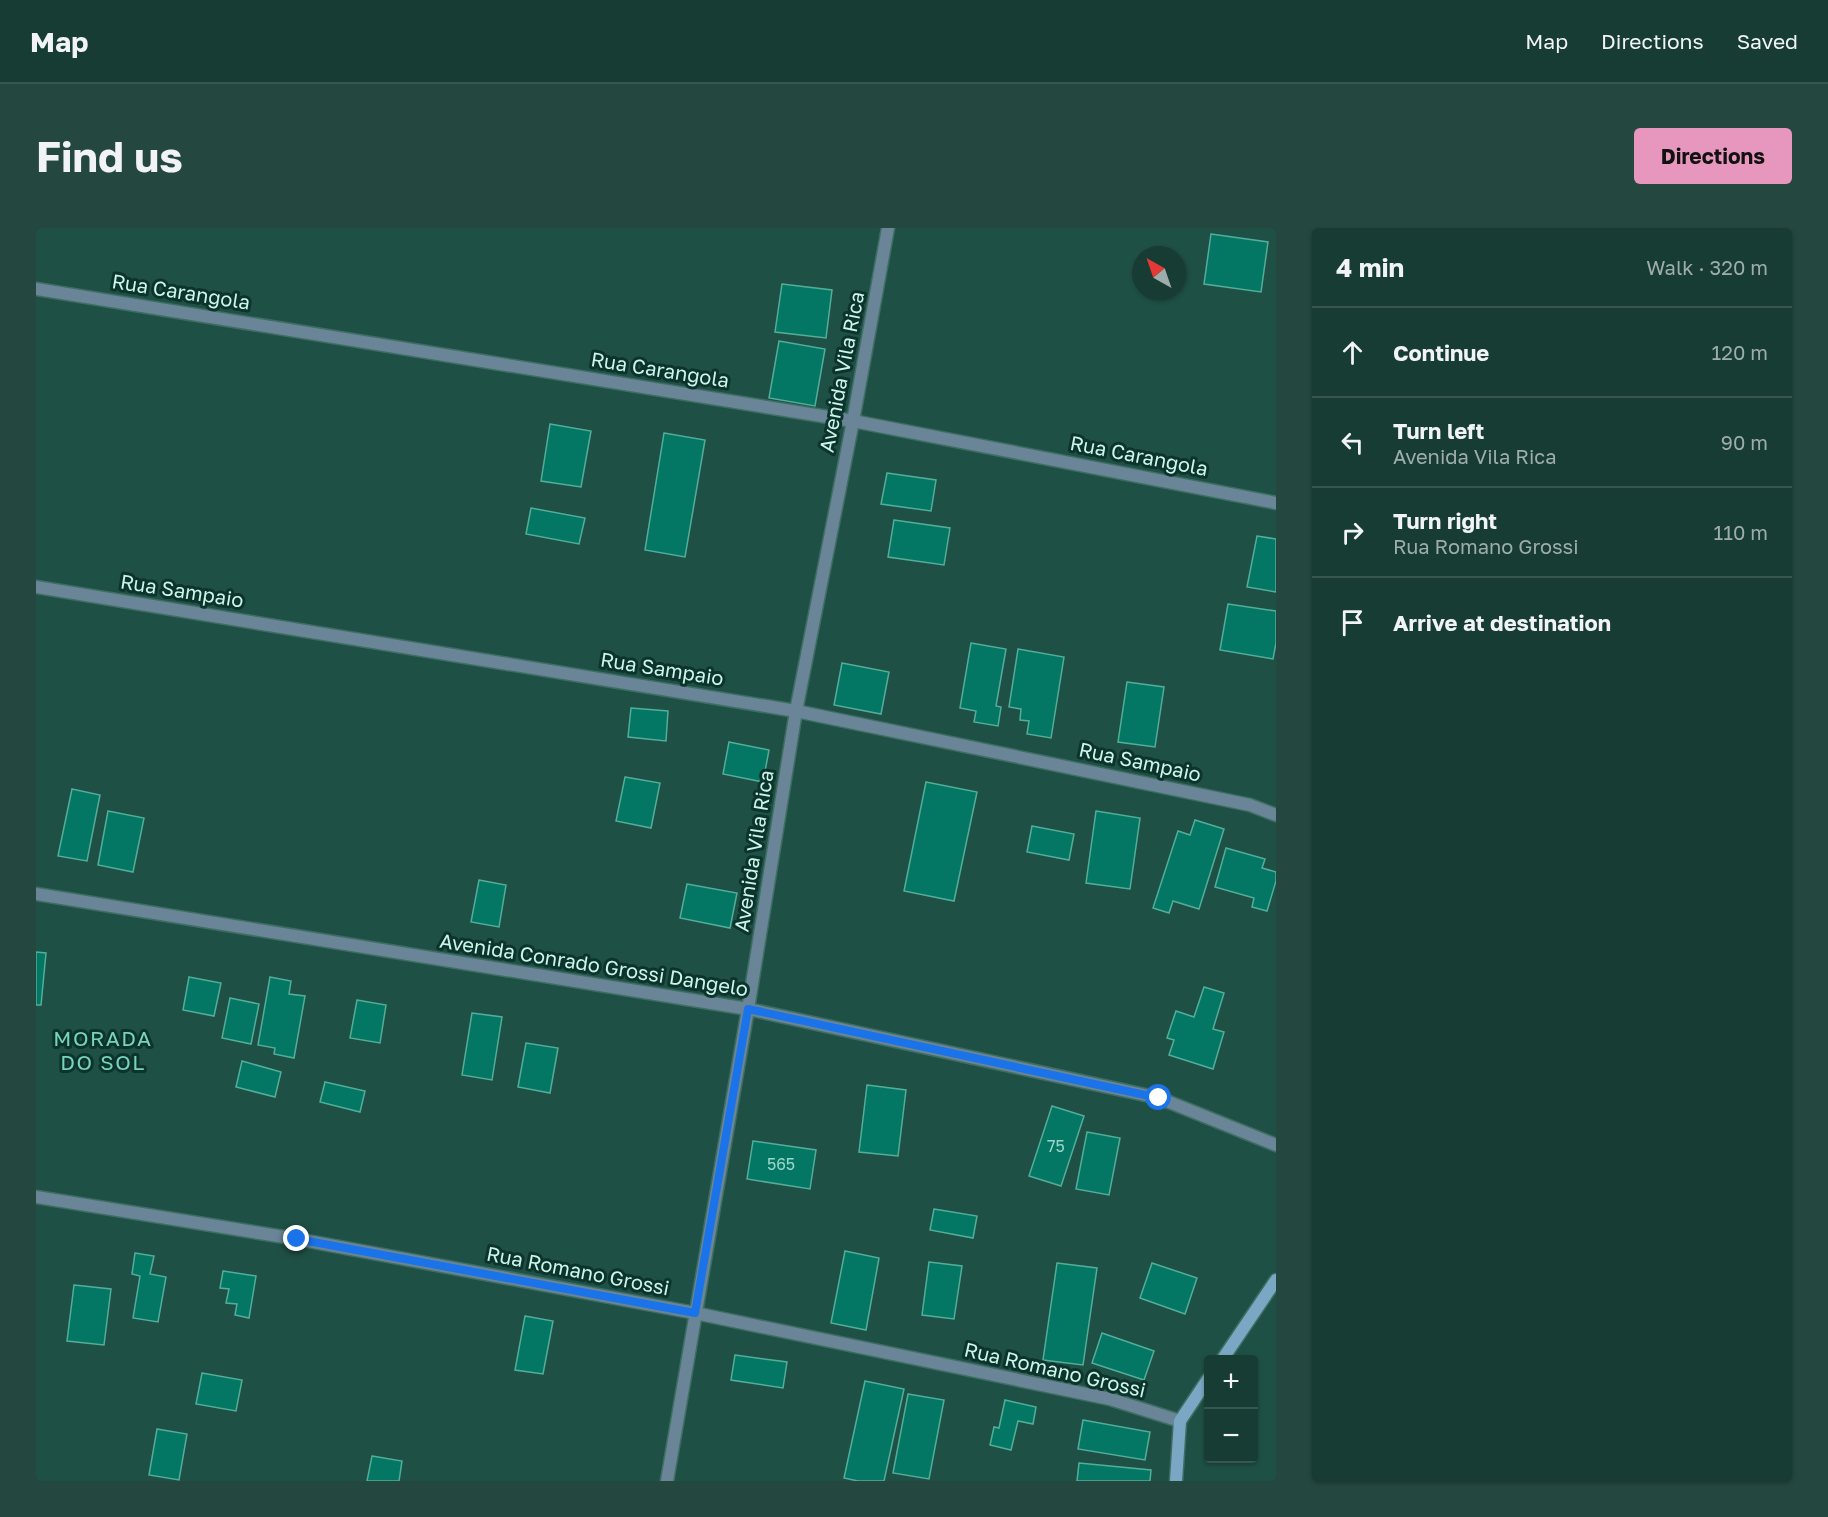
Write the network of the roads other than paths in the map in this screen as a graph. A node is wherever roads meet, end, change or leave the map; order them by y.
1 (888, 228) edge
2 (36, 289) edge
3 (853, 421) junction
4 (1276, 503) edge
5 (36, 587) edge
6 (796, 711) junction
7 (1276, 815) edge
8 (36, 894) edge
9 (748, 1009) junction
10 (1276, 1145) edge
11 (36, 1197) edge
12 (1276, 1280) edge
13 (695, 1313) junction
14 (1225, 1355) edge
15 (1204, 1386) edge
16 (1180, 1421) junction
17 (667, 1481) edge
18 (1176, 1481) edge

1 - 3 street, Avenida Vila Rica
2 - 3 street, Rua Carangola
3 - 4 street, Rua Carangola
3 - 6 street, Avenida Vila Rica
5 - 6 street, Rua Sampaio
6 - 7 street, Rua Sampaio
6 - 9 street, Avenida Vila Rica
8 - 9 street, Avenida Conrado Grossi Dangelo
9 - 10 street, Avenida Conrado Grossi Dangelo
9 - 13 street, Avenida Vila Rica
11 - 13 street, Rua Romano Grossi
12 - 14 street
13 - 16 street, Rua Romano Grossi
13 - 17 street, Avenida Vila Rica
15 - 16 street
16 - 18 street

